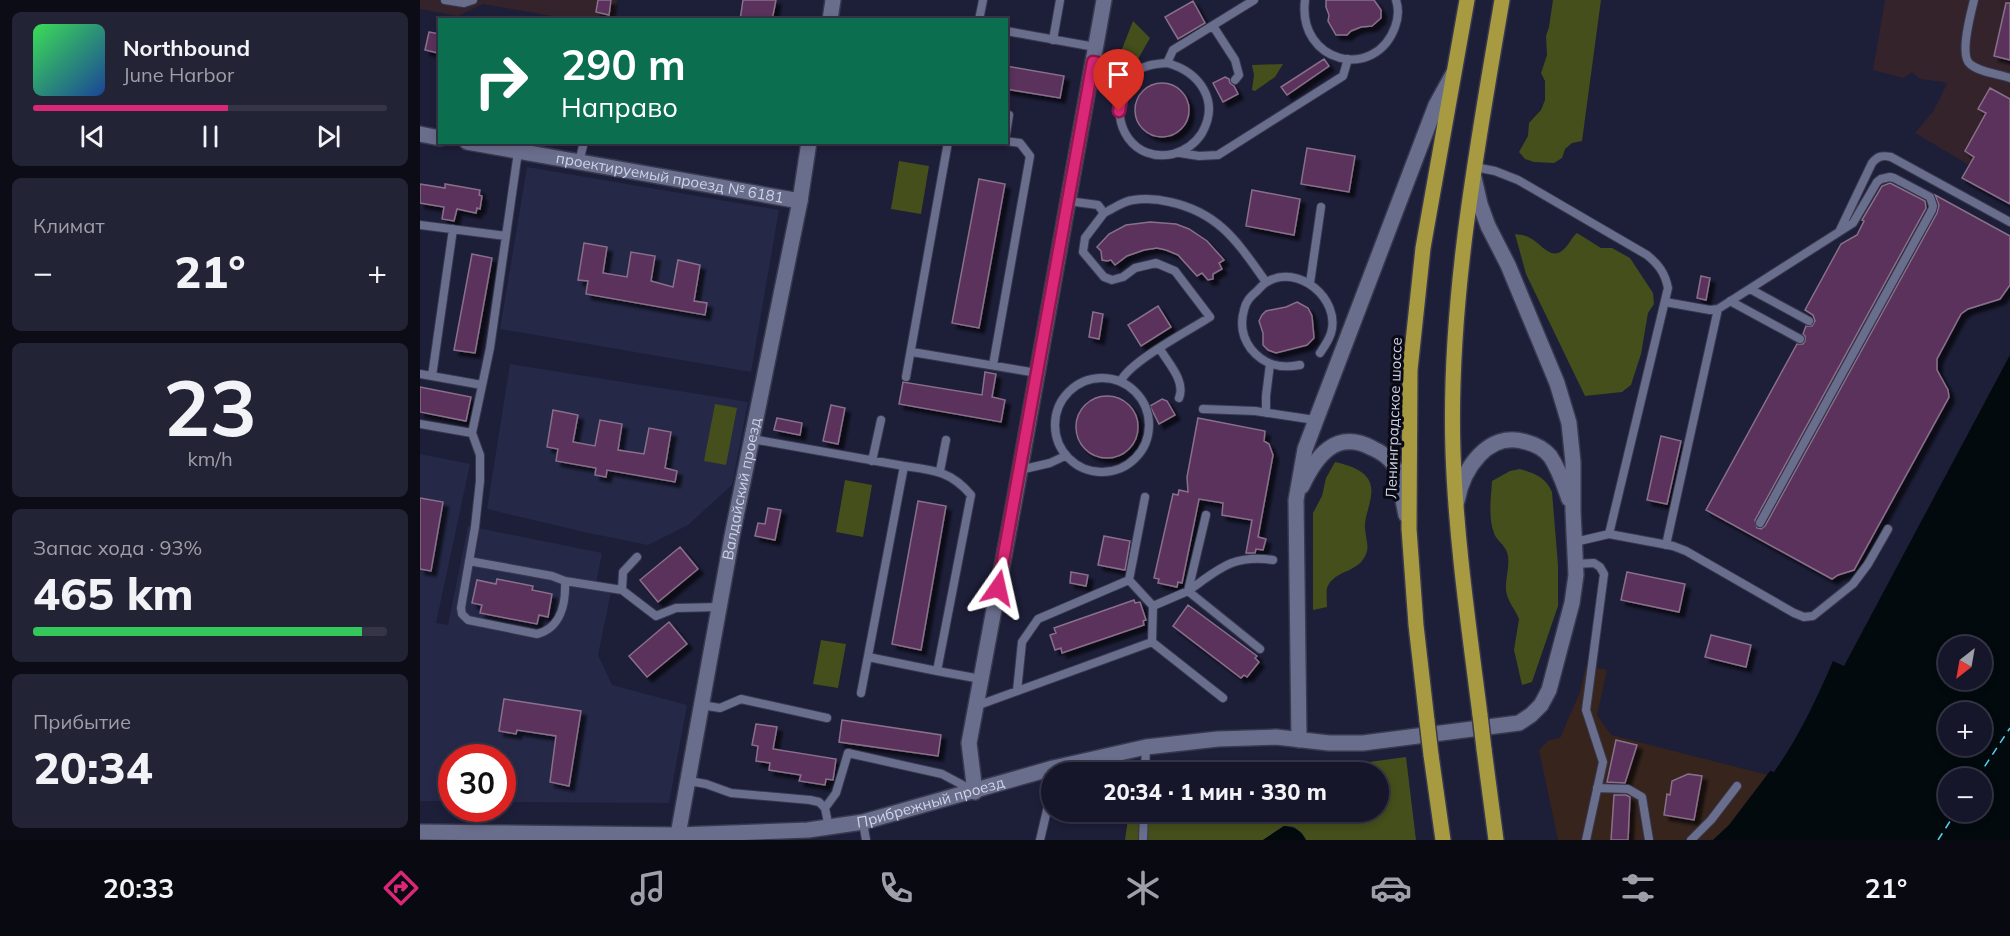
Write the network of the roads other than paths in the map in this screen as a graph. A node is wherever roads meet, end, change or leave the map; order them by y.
1 (445, 0) edge
2 (473, 0) edge
3 (833, 0) edge
4 (983, 0) edge
5 (1060, 0) edge
6 (1104, 0) edge
7 (1254, 0) edge
8 (1305, 0) edge
9 (1405, 0) edge
10 (1467, 0) edge
11 (1502, 0) edge
12 (1974, 0) edge
13 (1396, 3) edge
14 (830, 18) edge
15 (979, 18) edge
16 (1213, 26) junction
17 (1008, 31) edge
18 (1053, 40) junction
19 (1094, 55) junction
20 (1348, 58) junction
21 (1167, 63) junction
22 (1454, 72) junction
23 (1131, 75) junction
24 (2010, 78) edge
25 (1235, 81) dead end
26 (1009, 115) dead end
27 (1008, 121) edge
28 (420, 134) edge
29 (438, 138) edge
30 (1008, 141) edge
31 (477, 144) edge
32 (584, 144) edge
33 (809, 144) edge
34 (948, 144) edge
35 (518, 152) junction
36 (1180, 153) junction
37 (579, 162) junction
38 (1474, 171) junction
39 (800, 201) junction
40 (1068, 201) junction
41 (1321, 207) dead end
42 (1104, 213) junction
43 (2010, 222) edge
44 (420, 225) edge
45 (453, 229) junction
46 (1839, 232) junction
47 (506, 236) junction
48 (1266, 282) junction
49 (1310, 283) junction
50 (1750, 289) junction
51 (1730, 301) junction
52 (1665, 302) junction
53 (1718, 309) junction
54 (1809, 321) dead end
55 (1332, 326) junction
56 (1352, 329) junction
57 (1800, 339) dead end
58 (1160, 349) junction
59 (912, 352) junction
60 (1320, 353) dead end
61 (1270, 364) junction
62 (993, 365) junction
63 (1300, 366) dead end
64 (1037, 373) junction
65 (420, 374) edge
66 (432, 376) junction
67 (906, 377) dead end
68 (1120, 381) junction
69 (482, 385) junction
70 (1179, 398) dead end
71 (1203, 409) dead end
72 (1266, 413) junction
73 (881, 420) dead end
74 (1315, 420) junction
75 (420, 424) edge
76 (472, 433) junction
77 (752, 439) junction
78 (946, 440) dead end
79 (1065, 456) junction
80 (872, 460) junction
81 (904, 466) junction
82 (1020, 470) junction
83 (940, 471) junction
84 (1145, 497) dead end
85 (1296, 500) junction
86 (1456, 506) junction
87 (1573, 511) junction
88 (1206, 515) dead end
89 (1760, 524) dead end
90 (1409, 529) junction
91 (1888, 529) dead end
92 (1609, 534) junction
93 (1575, 542) junction
94 (1666, 545) junction
95 (637, 557) dead end
96 (1273, 560) dead end
97 (469, 561) junction
98 (1575, 564) junction
99 (1128, 580) junction
100 (565, 581) junction
101 (622, 590) junction
102 (1188, 591) junction
103 (1153, 606) junction
104 (719, 607) junction
105 (1152, 642) junction
106 (1260, 649) dead end
107 (868, 657) junction
108 (937, 671) junction
109 (981, 679) junction
110 (1017, 691) junction
111 (861, 693) dead end
112 (1223, 698) dead end
113 (701, 705) junction
114 (976, 706) junction
115 (827, 718) dead end
116 (1299, 740) junction
117 (1146, 747) junction
118 (1085, 762) edge
119 (1145, 762) edge
120 (1041, 773) edge
121 (689, 781) junction
122 (1737, 786) dead end
123 (1597, 788) junction
124 (975, 792) junction
125 (825, 808) junction
126 (863, 822) junction
127 (1044, 822) edge
128 (1144, 822) edge
129 (829, 828) junction
130 (420, 832) edge
131 (677, 837) edge
132 (866, 840) edge
133 (1040, 840) edge
134 (1143, 840) edge
135 (1443, 840) edge
136 (1496, 840) edge
137 (1586, 840) edge
138 (1649, 840) edge
139 (1691, 840) edge

1 - 2 lane
3 - 14 street
4 - 15 lane
5 - 18 lane
6 - 19 street
7 - 16 lane
8 - 20 lane
9 - 13 lane
10 - 22 main road, Ленинградское шоссе
11 - 38 main road
12 - 24 lane
13 - 20 lane
16 - 21 lane
16 - 25 lane
17 - 18 lane
18 - 19 lane
19 - 23 lane
19 - 40 street
20 - 36 lane
21 - 23 lane
21 - 36 lane
22 - 56 street
22 - 90 main road, Ленинградское шоссе
23 - 36 lane
26 - 27 lane
28 - 29 street
30 - 62 lane
31 - 35 street, проектируемый проезд № 6181
32 - 37 lane
33 - 39 street, Валдайский проезд
34 - 59 lane
35 - 37 street, проектируемый проезд № 6181
35 - 47 lane
37 - 39 street, проектируемый проезд № 6181
38 - 52 lane
38 - 86 main road
38 - 87 street
39 - 77 street, Валдайский проезд
40 - 42 lane
40 - 64 street
41 - 49 lane
42 - 48 lane
42 - 58 lane
43 - 46 lane
44 - 45 lane
45 - 47 lane
45 - 66 lane
46 - 50 lane
46 - 89 lane
47 - 69 lane
48 - 49 lane
48 - 61 lane
49 - 55 lane
50 - 51 lane
50 - 54 lane
51 - 53 lane
51 - 57 lane
52 - 53 lane
52 - 92 lane
53 - 94 lane
55 - 56 lane
55 - 60 lane
56 - 74 street
58 - 68 lane
58 - 70 lane
59 - 62 lane
59 - 67 lane
61 - 63 lane
61 - 72 lane
62 - 64 lane
64 - 82 street
65 - 66 lane
66 - 69 lane
68 - 79 lane
68 - 79 lane
69 - 76 lane
71 - 72 lane
72 - 74 lane
73 - 80 lane
74 - 85 street
75 - 76 lane
76 - 97 lane
77 - 80 lane
77 - 104 street, Валдайский проезд
78 - 83 lane
79 - 82 lane
80 - 81 lane
81 - 83 lane
81 - 107 lane
82 - 109 street
83 - 108 lane
84 - 99 lane
85 - 90 street
85 - 116 street
86 - 87 street
86 - 136 main road, bridge
87 - 93 street, Прибрежный проезд
88 - 102 lane
90 - 135 main road, Ленинградское шоссе, bridge
91 - 94 lane
92 - 93 lane
92 - 94 lane
93 - 98 street, Прибрежный проезд
95 - 101 lane
96 - 102 lane
97 - 100 lane
97 - 100 lane
98 - 116 street, Прибрежный проезд
98 - 123 lane
99 - 103 lane
99 - 110 lane
100 - 101 lane
101 - 104 lane
102 - 103 lane
102 - 106 lane
103 - 105 lane
104 - 113 street, Валдайский проезд
105 - 110 lane
105 - 112 lane
107 - 108 lane
107 - 111 lane
108 - 109 lane
109 - 114 street
110 - 114 lane
113 - 115 lane
113 - 121 street, Валдайский проезд
114 - 124 street
116 - 117 street, Прибрежный проезд
117 - 118 street, Прибрежный проезд
117 - 119 lane
120 - 124 street, Прибрежный проезд
121 - 125 lane
121 - 131 street, Валдайский проезд
122 - 139 lane
123 - 137 lane
123 - 138 lane
124 - 125 lane
124 - 126 street, Прибрежный проезд
125 - 129 lane
126 - 129 street, Прибрежный проезд
126 - 132 lane
127 - 133 lane
128 - 134 lane
129 - 131 street, Прибрежный проезд
130 - 131 street, Прибрежный проезд

